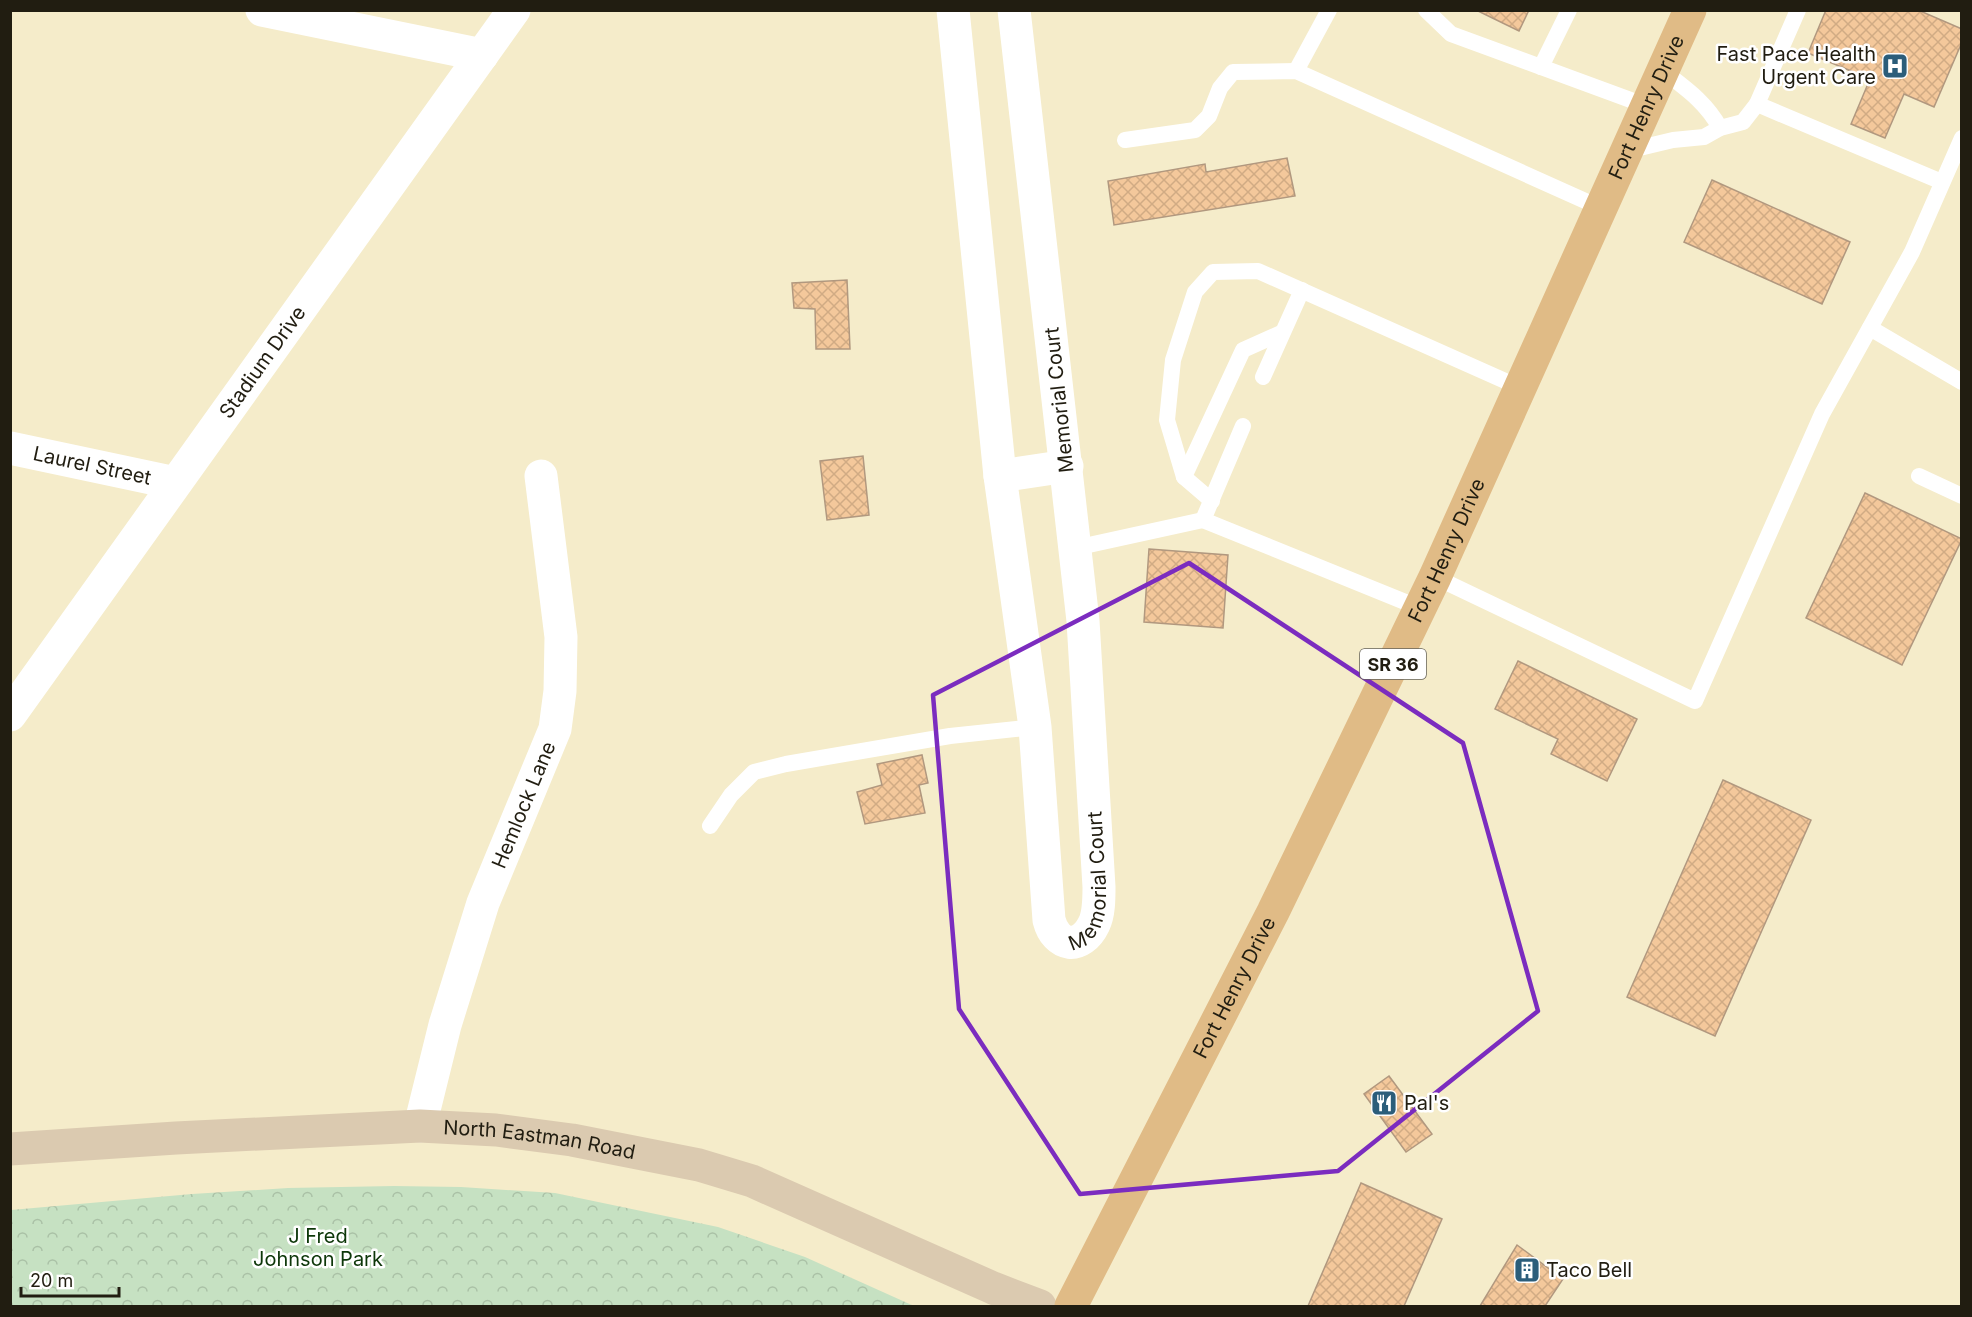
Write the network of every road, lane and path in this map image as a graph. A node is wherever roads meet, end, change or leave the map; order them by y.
1 (262, 10) edge
2 (514, 10) edge
3 (953, 10) edge
4 (1014, 10) edge
5 (1329, 10) edge
6 (1426, 10) edge
7 (1569, 10) edge
8 (1690, 10) edge
9 (1798, 10) edge
10 (482, 55) junction
11 (1541, 67) junction
12 (1296, 71) junction
13 (1663, 71) junction
14 (1757, 104) junction
15 (1647, 106) junction
16 (1720, 128) junction
17 (1962, 138) edge
18 (1125, 140) dead end
19 (1627, 151) junction
20 (1942, 182) junction
21 (1601, 208) junction
22 (1302, 290) junction
23 (1870, 328) junction
24 (1281, 333) junction
25 (1263, 378) dead end
26 (1962, 382) edge
27 (1521, 388) junction
28 (1243, 426) dead end
29 (10, 448) edge
30 (1067, 466) junction
31 (541, 476) dead end
32 (1000, 476) junction
33 (1919, 476) dead end
34 (1184, 477) junction
35 (175, 483) junction
36 (1962, 496) edge
37 (1212, 501) junction
38 (1203, 520) junction
39 (1075, 548) junction
40 (1435, 577) junction
41 (1420, 608) junction
42 (10, 715) edge
43 (1035, 727) junction
44 (710, 826) dead end
45 (420, 1126) junction
46 (10, 1149) edge
47 (1041, 1306) edge
48 (1071, 1306) edge

1 - 10 street
2 - 10 street, Stadium Drive
3 - 32 street, Memorial Court
4 - 30 street, Memorial Court
5 - 12 lane
6 - 11 lane
7 - 11 lane
8 - 13 main road, Fort Henry Drive / SR 36
9 - 14 lane
10 - 35 street, Stadium Drive
11 - 15 lane
12 - 18 lane
12 - 21 lane
13 - 15 main road, Fort Henry Drive / SR 36
13 - 16 lane
14 - 16 lane
14 - 20 lane
15 - 19 main road, Fort Henry Drive / SR 36
16 - 19 lane
17 - 20 lane
19 - 21 main road, Fort Henry Drive / SR 36
20 - 23 lane
21 - 27 main road, Fort Henry Drive / SR 36
22 - 24 lane
22 - 27 lane
22 - 34 lane
23 - 26 lane
23 - 40 lane
24 - 25 lane
24 - 34 lane
27 - 40 main road, Fort Henry Drive / SR 36
28 - 37 lane
29 - 35 street, Laurel Street
30 - 32 street
30 - 39 street, Memorial Court
31 - 45 street, Hemlock Lane
32 - 43 street, Memorial Court
33 - 36 lane
34 - 37 lane
35 - 42 street, Stadium Drive
37 - 38 lane
38 - 39 lane
38 - 41 lane
39 - 43 street, Memorial Court
40 - 41 main road, Fort Henry Drive / SR 36
41 - 48 main road, Fort Henry Drive / SR 36
43 - 44 lane
45 - 46 main road, North Eastman Road
45 - 47 main road, North Eastman Road

